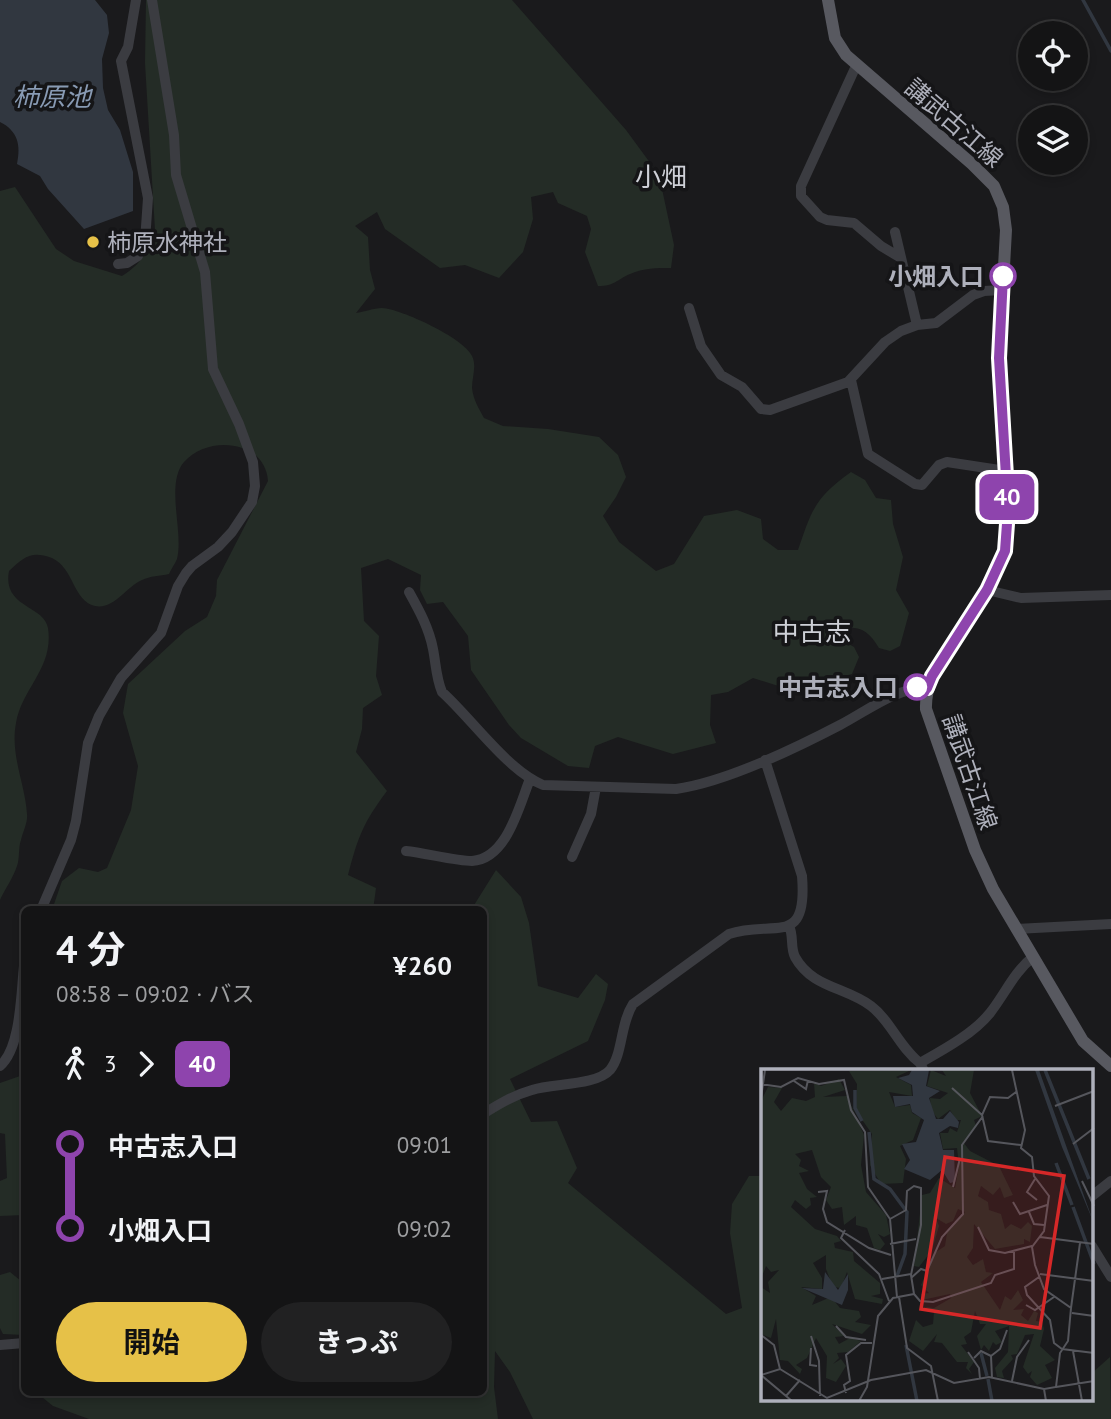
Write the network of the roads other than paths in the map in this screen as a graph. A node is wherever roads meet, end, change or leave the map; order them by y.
1 (136, 0) edge
2 (152, 0) edge
3 (828, 0) edge
4 (856, 66) junction
5 (895, 232) dead end
6 (901, 258) junction
7 (118, 264) dead end
8 (1002, 290) junction
9 (689, 309) dead end
10 (917, 325) junction
11 (851, 380) junction
12 (1006, 471) junction
13 (987, 590) junction
14 (409, 592) dead end
15 (1111, 595) edge
16 (927, 688) junction
17 (765, 760) junction
18 (530, 779) junction
19 (596, 787) junction
20 (406, 851) dead end
21 (572, 857) dead end
22 (43, 906) edge
23 (1111, 924) edge
24 (789, 926) junction
25 (1016, 929) junction
26 (1033, 957) junction
27 (21, 991) edge
28 (0, 1066) edge
29 (1111, 1066) edge
30 (922, 1067) edge
31 (487, 1112) edge
32 (1111, 1181) edge
33 (1094, 1194) edge
34 (1094, 1249) edge
35 (1111, 1277) edge
36 (21, 1343) edge
37 (0, 1345) edge

1 - 7 street
2 - 22 street
3 - 4 main road, 講武古江線
4 - 6 street
4 - 8 main road, 講武古江線
5 - 6 street
6 - 10 street
8 - 10 street
8 - 12 main road, 講武古江線
9 - 11 street
10 - 11 street
11 - 12 street
12 - 13 main road, 講武古江線
13 - 15 street
13 - 16 main road, 講武古江線
14 - 18 street
16 - 17 street
16 - 25 main road, 講武古江線
17 - 19 street
17 - 24 street
18 - 19 street
18 - 20 street
19 - 21 street
23 - 25 street
24 - 30 street
24 - 31 street
25 - 26 main road, 講武古江線
26 - 29 main road, 講武古江線
26 - 30 street
27 - 28 street
32 - 33 street
34 - 35 street
36 - 37 street

